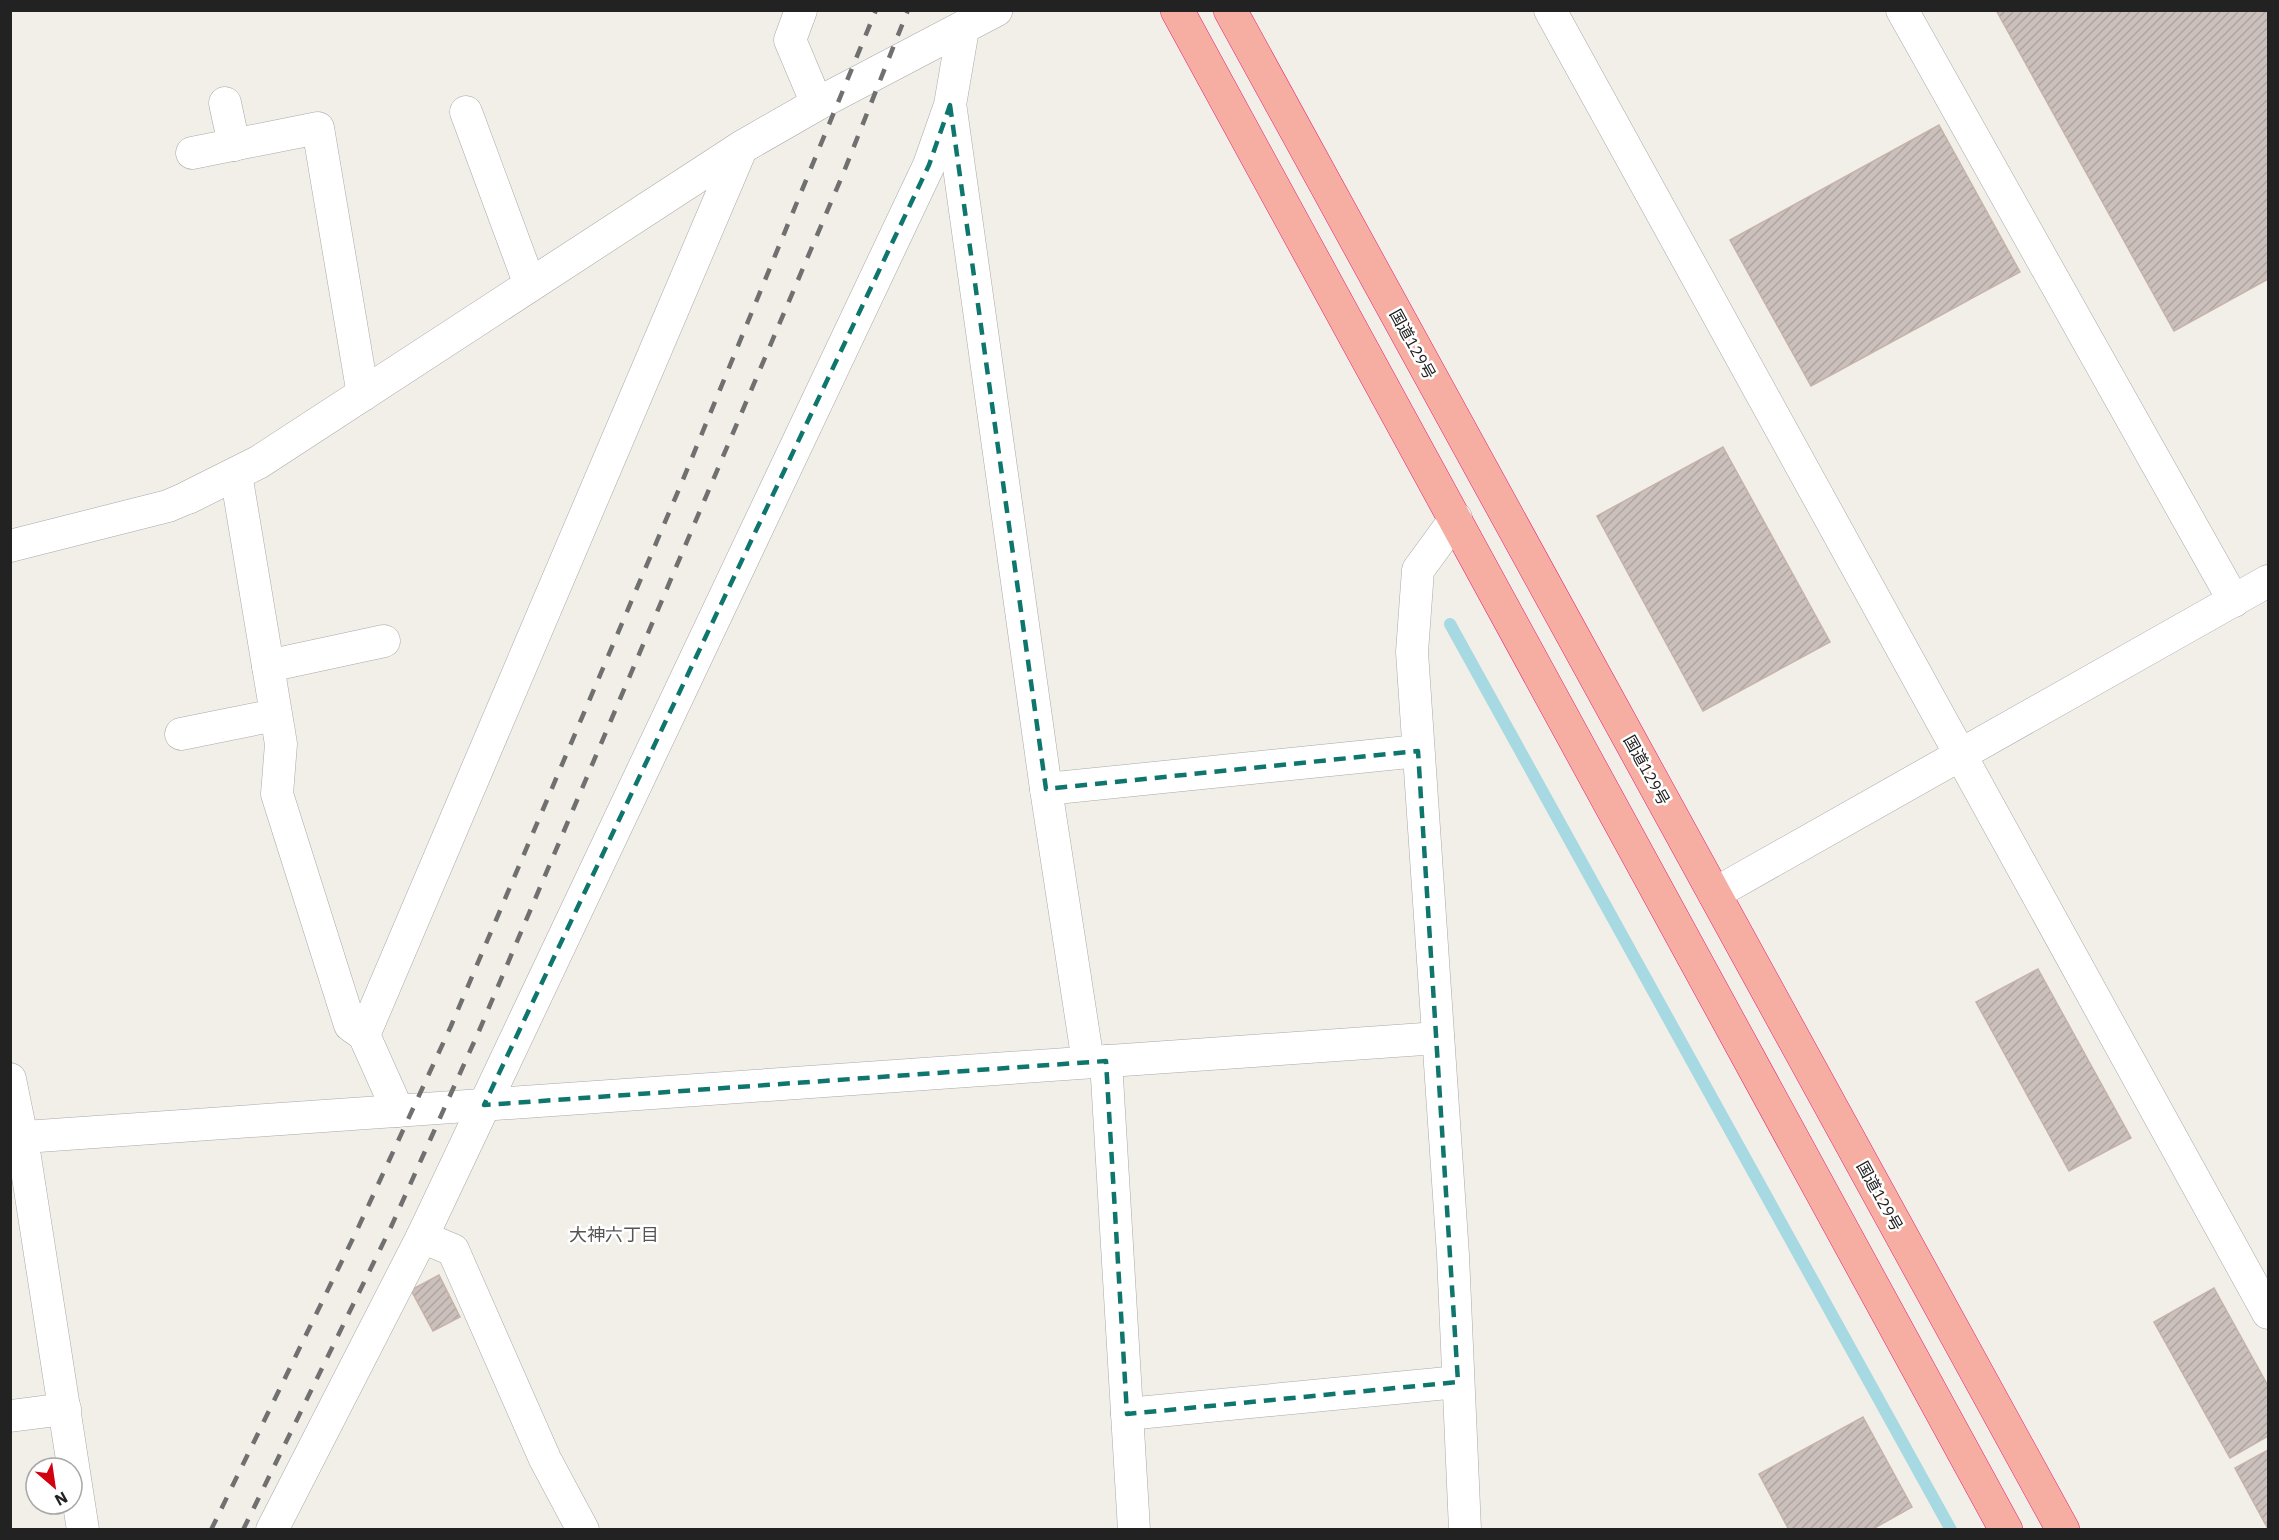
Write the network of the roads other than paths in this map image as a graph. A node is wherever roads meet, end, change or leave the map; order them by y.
1 (801, 10) edge
2 (996, 10) edge
3 (1177, 10) edge
4 (1230, 10) edge
5 (1550, 10) edge
6 (1902, 10) edge
7 (963, 29) junction
8 (225, 103) dead end
9 (817, 104) junction
10 (950, 105) junction
11 (466, 112) dead end
12 (234, 144) junction
13 (742, 147) junction
14 (192, 153) dead end
15 (530, 285) junction
16 (363, 395) junction
17 (236, 474) junction
18 (189, 497) joint
19 (1456, 518) junction
20 (10, 546) edge
21 (2268, 581) edge
22 (2234, 601) junction
23 (384, 641) dead end
24 (268, 666) junction
25 (275, 715) junction
26 (181, 734) dead end
27 (1418, 751) junction
28 (1961, 755) junction
29 (1046, 789) junction
30 (1714, 894) junction
31 (364, 1035) junction
32 (1438, 1038) junction
33 (1097, 1062) junction
34 (10, 1079) edge
35 (484, 1105) junction
36 (398, 1111) junction
37 (16, 1138) edge
38 (422, 1237) junction
39 (2268, 1313) edge
40 (1458, 1382) junction
41 (65, 1409) junction
42 (1127, 1414) junction
43 (10, 1416) edge
44 (83, 1530) edge
45 (272, 1530) edge
46 (583, 1530) edge
47 (1134, 1530) edge
48 (1465, 1530) edge
49 (2006, 1530) edge
50 (2063, 1530) edge

1 - 9 street
2 - 7 street
3 - 19 highway
4 - 30 highway, 国道129号
5 - 28 street
6 - 22 street
7 - 9 street
7 - 10 street
8 - 12 street
9 - 13 street
10 - 29 street
10 - 35 street
11 - 15 street
12 - 14 street
12 - 16 street
13 - 15 street
13 - 31 street
15 - 16 street
16 - 17 street
17 - 18 street
17 - 24 street
18 - 20 street
19 - 27 street
19 - 49 highway
21 - 22 street
22 - 28 street
23 - 24 street
24 - 25 street
25 - 26 street
25 - 31 street
27 - 29 street
27 - 32 street
28 - 30 street
28 - 39 street
29 - 33 street
30 - 50 highway, 国道129号
31 - 36 street
32 - 33 street
32 - 40 street
33 - 35 street
33 - 42 street
34 - 37 street
35 - 36 street
35 - 38 street
36 - 37 street
37 - 41 street
38 - 45 street
38 - 46 street
40 - 42 street
40 - 48 street
41 - 43 street
41 - 44 street
42 - 47 street

